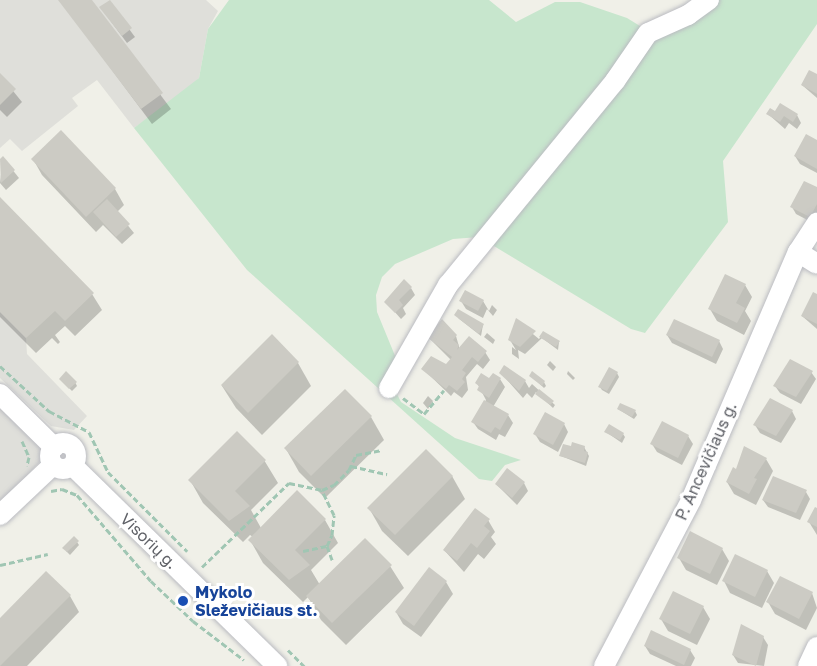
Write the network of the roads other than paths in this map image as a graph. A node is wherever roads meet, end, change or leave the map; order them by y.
1 (710, 0) edge
2 (817, 223) edge
3 (798, 252) junction
4 (817, 264) edge
5 (389, 388) road end
6 (0, 394) edge
7 (60, 459) junction
8 (0, 515) edge
9 (817, 648) edge
10 (282, 658) edge
11 (604, 666) edge
12 (808, 666) edge

1 - 5 street
2 - 3 street, P. Ancevičiaus g.
3 - 4 street
3 - 11 street, P. Ancevičiaus g.
6 - 7 street, Visorių g.
7 - 8 street
7 - 10 street, Visorių g.
9 - 12 street

